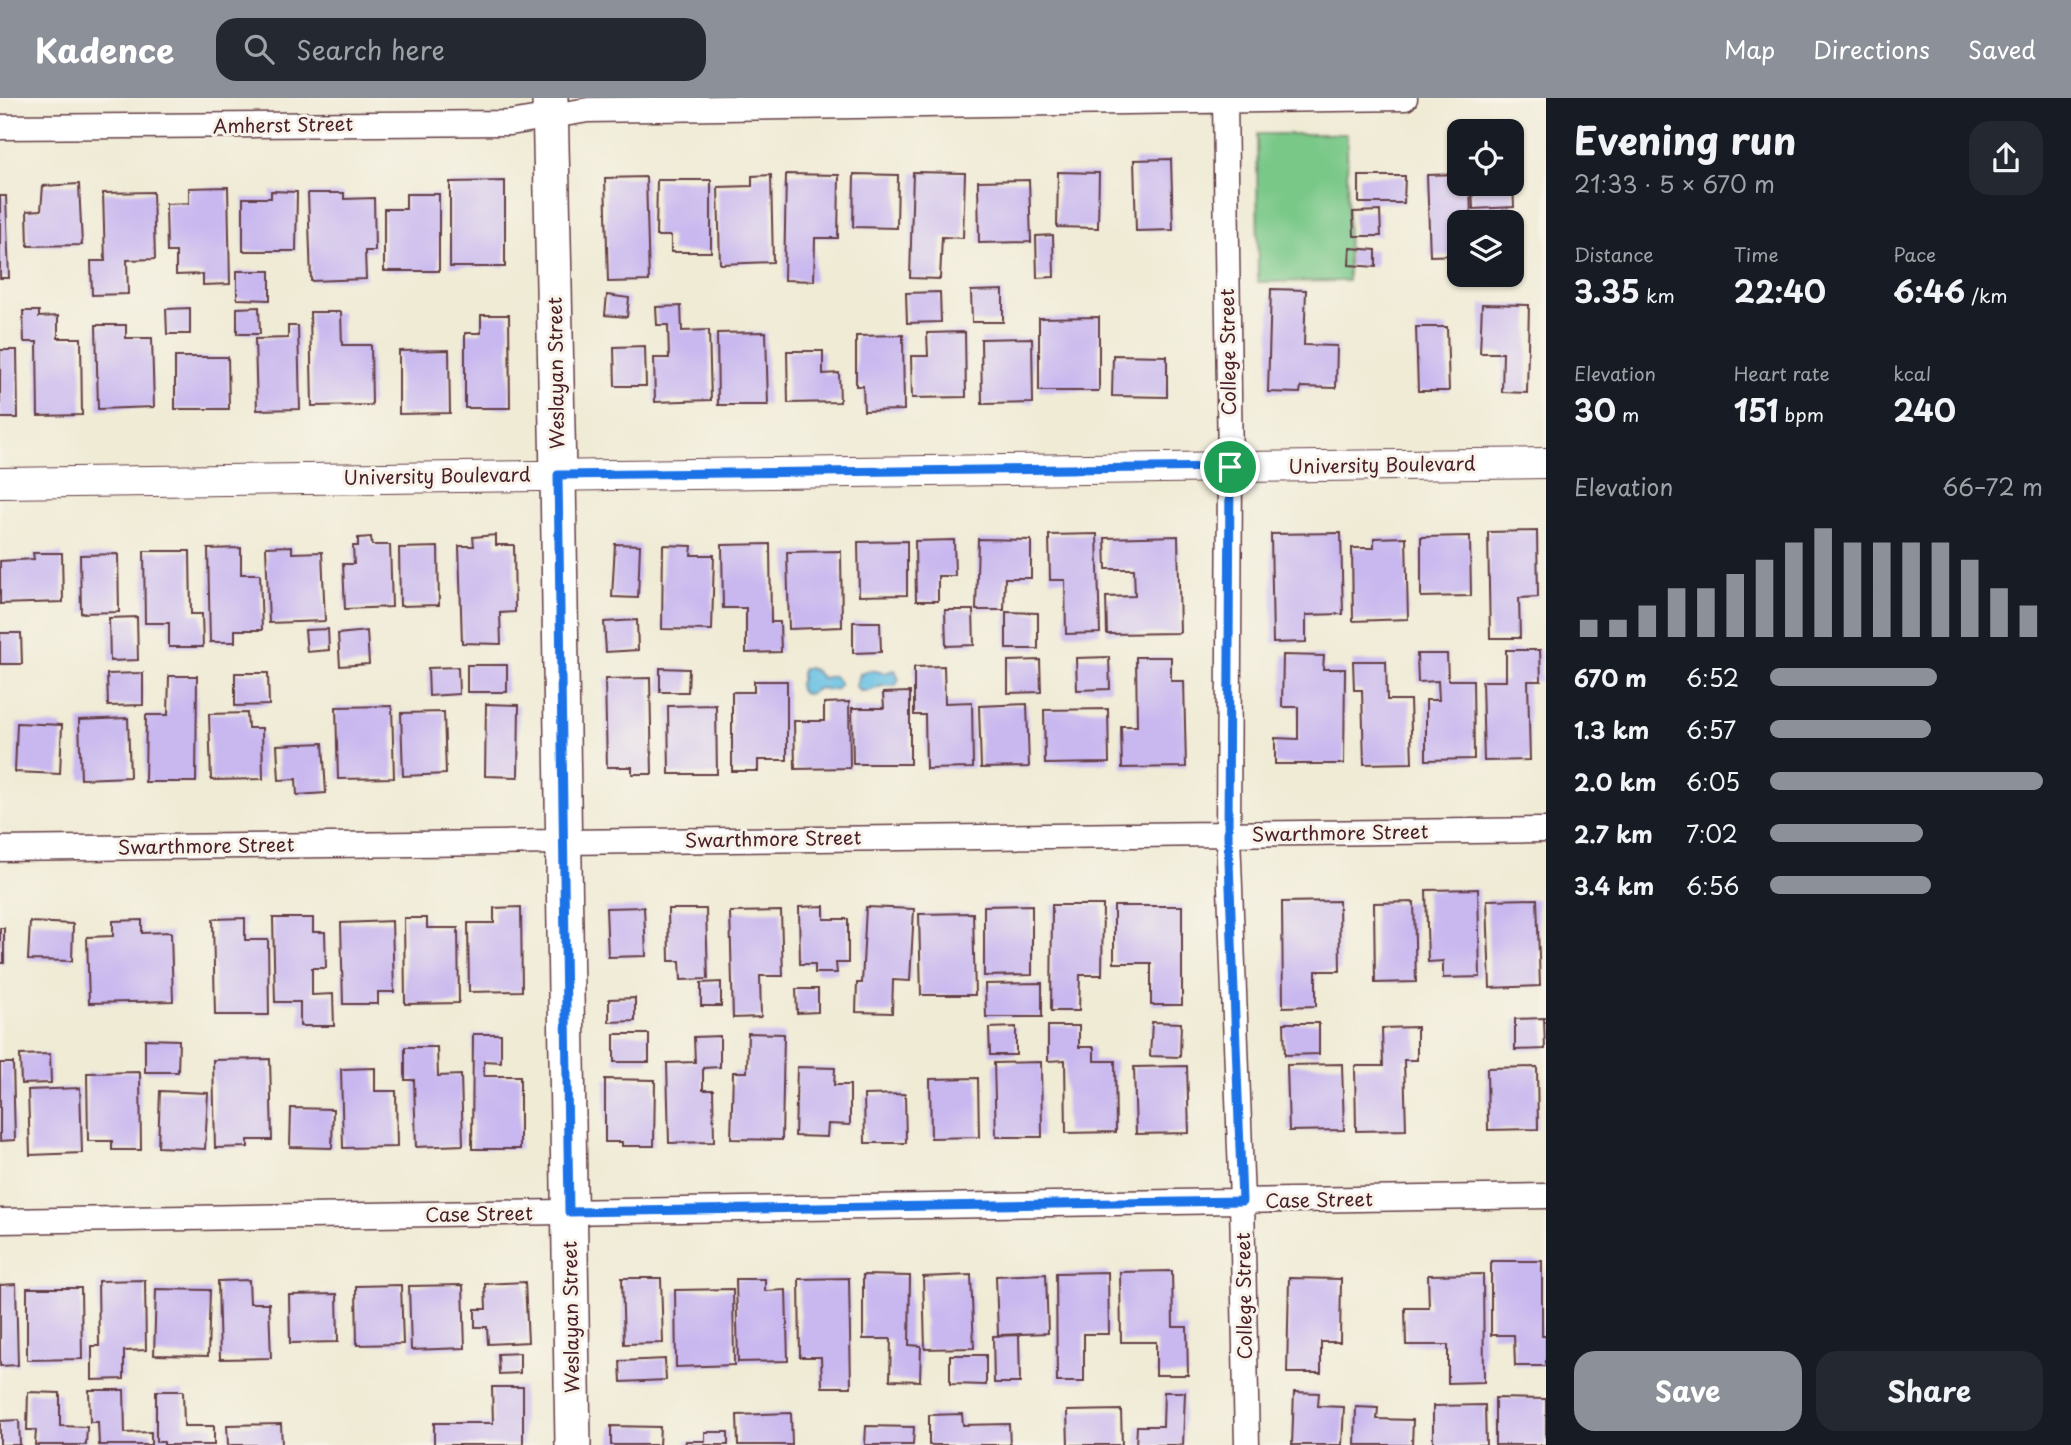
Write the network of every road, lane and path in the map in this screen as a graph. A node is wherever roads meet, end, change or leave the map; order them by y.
1 (1405, 98) edge
2 (1225, 99) edge
3 (550, 107) edge
4 (0, 127) edge
5 (1546, 464) edge
6 (1230, 467) junction
7 (558, 475) junction
8 (0, 483) edge
9 (1546, 830) edge
10 (1228, 835) junction
11 (562, 842) junction
12 (0, 849) edge
13 (1546, 1196) edge
14 (1242, 1201) junction
15 (569, 1212) junction
16 (0, 1222) edge
17 (573, 1445) edge
18 (1247, 1445) edge

1 - 2 street, Amherst Street
2 - 3 street, Amherst Street
2 - 6 street, College Street
3 - 4 street, Amherst Street
3 - 7 main road, Weslayan Street
5 - 6 street, University Boulevard
6 - 7 street, University Boulevard
6 - 10 street, College Street
7 - 8 street, University Boulevard
7 - 11 main road, Weslayan Street
9 - 10 street, Swarthmore Street
10 - 11 street, Swarthmore Street
10 - 14 street, College Street
11 - 12 street, Swarthmore Street
11 - 15 main road, Weslayan Street
13 - 14 street, Case Street
14 - 15 street, Case Street
14 - 18 street, College Street
15 - 16 street, Case Street
15 - 17 main road, Weslayan Street

